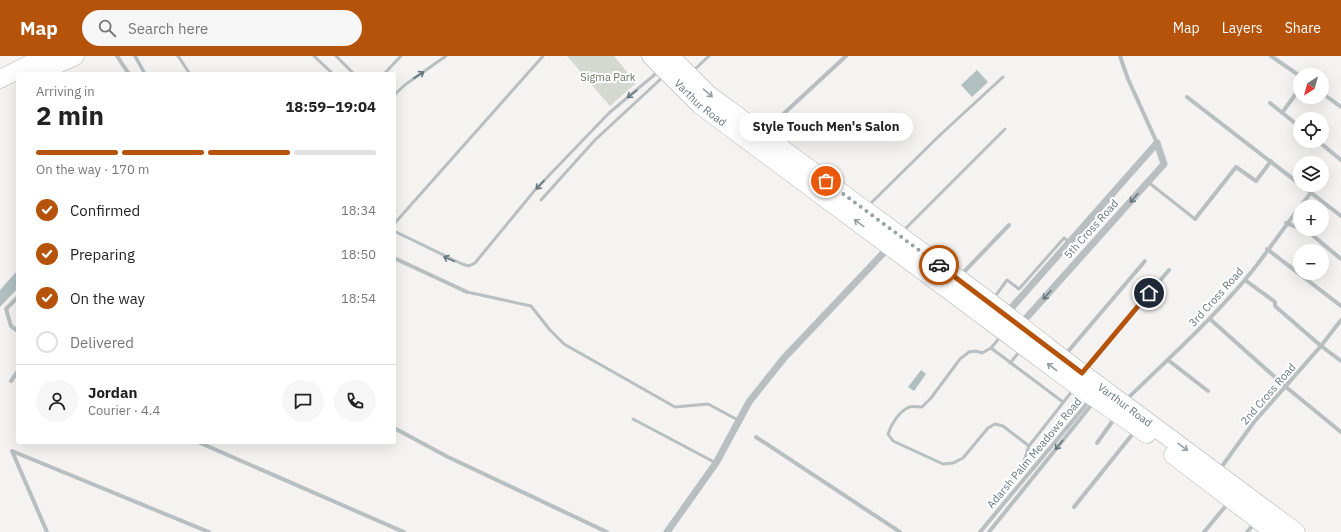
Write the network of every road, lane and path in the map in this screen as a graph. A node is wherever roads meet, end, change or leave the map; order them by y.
1 (46, 56) edge
2 (75, 56) edge
3 (117, 56) edge
4 (178, 56) edge
5 (314, 56) edge
6 (336, 56) edge
7 (401, 56) edge
8 (446, 56) edge
9 (543, 56) edge
10 (709, 56) edge
11 (846, 56) edge
12 (1120, 56) edge
13 (1271, 56) edge
14 (662, 63) edge
15 (1293, 71) edge
16 (40, 72) edge
17 (128, 72) edge
18 (189, 72) edge
19 (331, 72) edge
20 (352, 72) edge
21 (386, 72) edge
22 (688, 74) junction
23 (1003, 77) dead end
24 (0, 79) edge
25 (16, 83) edge
26 (0, 90) edge
27 (396, 93) edge
28 (1187, 97) dead end
29 (1293, 98) edge
30 (1329, 98) edge
31 (1270, 103) dead end
32 (1341, 107) edge
33 (1282, 113) junction
34 (1293, 122) edge
35 (1005, 129) dead end
36 (762, 134) junction
37 (1157, 144) junction
38 (1326, 148) edge
39 (1341, 160) edge
40 (1271, 161) junction
41 (1148, 182) junction
42 (1310, 194) junction
43 (541, 200) dead end
44 (864, 209) junction
45 (1341, 216) edge
46 (1195, 219) joint
47 (396, 222) edge
48 (1286, 223) junction
49 (1009, 225) dead end
50 (1293, 226) edge
51 (396, 232) edge
52 (1313, 236) edge
53 (895, 240) junction
54 (1070, 242) junction
55 (1267, 249) junction
56 (396, 259) edge
57 (1341, 259) edge
58 (1146, 261) dead end
59 (1169, 270) dead end
60 (958, 279) junction
61 (1245, 280) junction
62 (467, 292) joint
63 (16, 299) edge
64 (990, 302) junction
65 (1341, 306) edge
66 (1005, 314) junction
67 (1210, 319) junction
68 (1341, 320) edge
69 (1012, 329) junction
70 (16, 330) edge
71 (1024, 346) junction
72 (1321, 346) junction
73 (991, 348) junction
74 (1062, 358) junction
75 (1168, 360) junction
76 (1341, 361) edge
77 (1010, 363) junction
78 (16, 374) edge
79 (1079, 379) junction
80 (11, 382) dead end
81 (1286, 387) junction
82 (1208, 391) dead end
83 (1099, 392) junction
84 (1063, 402) junction
85 (1118, 411) junction
86 (633, 419) dead end
87 (740, 421) junction
88 (396, 429) edge
89 (1149, 431) junction
90 (1341, 432) edge
91 (756, 437) dead end
92 (1097, 443) dead end
93 (203, 444) edge
94 (1028, 446) junction
95 (716, 463) junction
96 (1213, 477) junction
97 (1009, 483) dead end
98 (1232, 499) junction
99 (1074, 508) dead end
100 (1253, 526) edge
101 (47, 532) edge
102 (209, 532) edge
103 (404, 532) edge
104 (607, 532) edge
105 (667, 532) edge
106 (900, 532) edge
107 (980, 532) edge
108 (989, 532) edge
109 (1204, 532) edge
110 (1274, 532) edge
111 (1296, 532) edge

1 - 24 main road
2 - 16 main road
3 - 17 street
4 - 18 lane
5 - 19 lane
6 - 20 lane
7 - 21 lane
27 -> 8 lane
9 - 47 lane
10 - 22 lane
11 - 36 street
12 - 37 street, 5th Cross Road
13 - 15 street
14 - 22 main road, Varthur Road
14 - 43 lane
14 -> 51 lane
53 -> 14 main road, Varthur Road
22 -> 36 main road, Varthur Road
23 - 44 lane
25 - 26 main road
28 - 40 street
29 - 33 street
30 - 32 street
31 - 33 street
33 - 34 street
35 - 53 lane
36 - 44 main road, Varthur Road
37 - 41 street, 5th Cross Road
37 - 54 street, 5th Cross Road
38 - 39 street
40 - 42 street
40 - 46 street
41 - 46 lane
41 -> 69 street, 5th Cross Road
42 - 45 street
42 - 48 street, 3rd Cross Road
44 - 53 main road, Varthur Road
48 - 50 street
48 - 55 street, 3rd Cross Road
49 - 60 street
52 - 57 street
53 - 60 main road, Varthur Road
53 - 69 main road, Varthur Road
53 - 87 street
54 - 64 lane
54 - 66 street, 5th Cross Road
55 - 61 street, 3rd Cross Road
55 - 65 street
56 - 62 street
58 - 74 street
59 - 79 street
60 - 64 main road, Varthur Road
61 - 67 street, 3rd Cross Road
61 - 72 street
62 - 87 lane
63 - 70 street
64 - 66 main road, Varthur Road
66 - 69 main road, Varthur Road
67 - 75 street, 3rd Cross Road
67 - 81 street
68 - 72 street, 2nd Cross Road
69 - 71 main road, Varthur Road
69 - 73 lane
69 - 74 main road, Varthur Road
71 - 77 lane
79 -> 71 main road, Varthur Road
72 - 76 street
72 - 81 street, 2nd Cross Road
73 - 77 lane
73 - 94 lane
74 - 79 main road, Varthur Road
75 - 82 street
75 - 85 street, 3rd Cross Road
77 - 84 lane
78 - 80 street
79 - 83 main road, Varthur Road
79 - 84 lane
81 - 90 street
81 - 96 street, 2nd Cross Road
83 - 85 main road, Varthur Road
83 - 107 street, Adarsh Palm Meadows Road
83 -> 108 street, Adarsh Palm Meadows Road
84 - 94 lane
85 - 89 main road, Varthur Road
85 - 92 street, 3rd Cross Road
86 - 95 lane
87 - 95 street
88 - 104 street
89 - 96 main road, Varthur Road
89 - 99 street
91 - 106 street
93 - 103 street
94 - 97 lane
95 - 105 street
96 - 98 main road, Varthur Road
96 - 111 main road, Varthur Road
98 - 100 main road, Varthur Road
98 - 109 street
100 - 110 main road, Varthur Road
101 - 102 street

